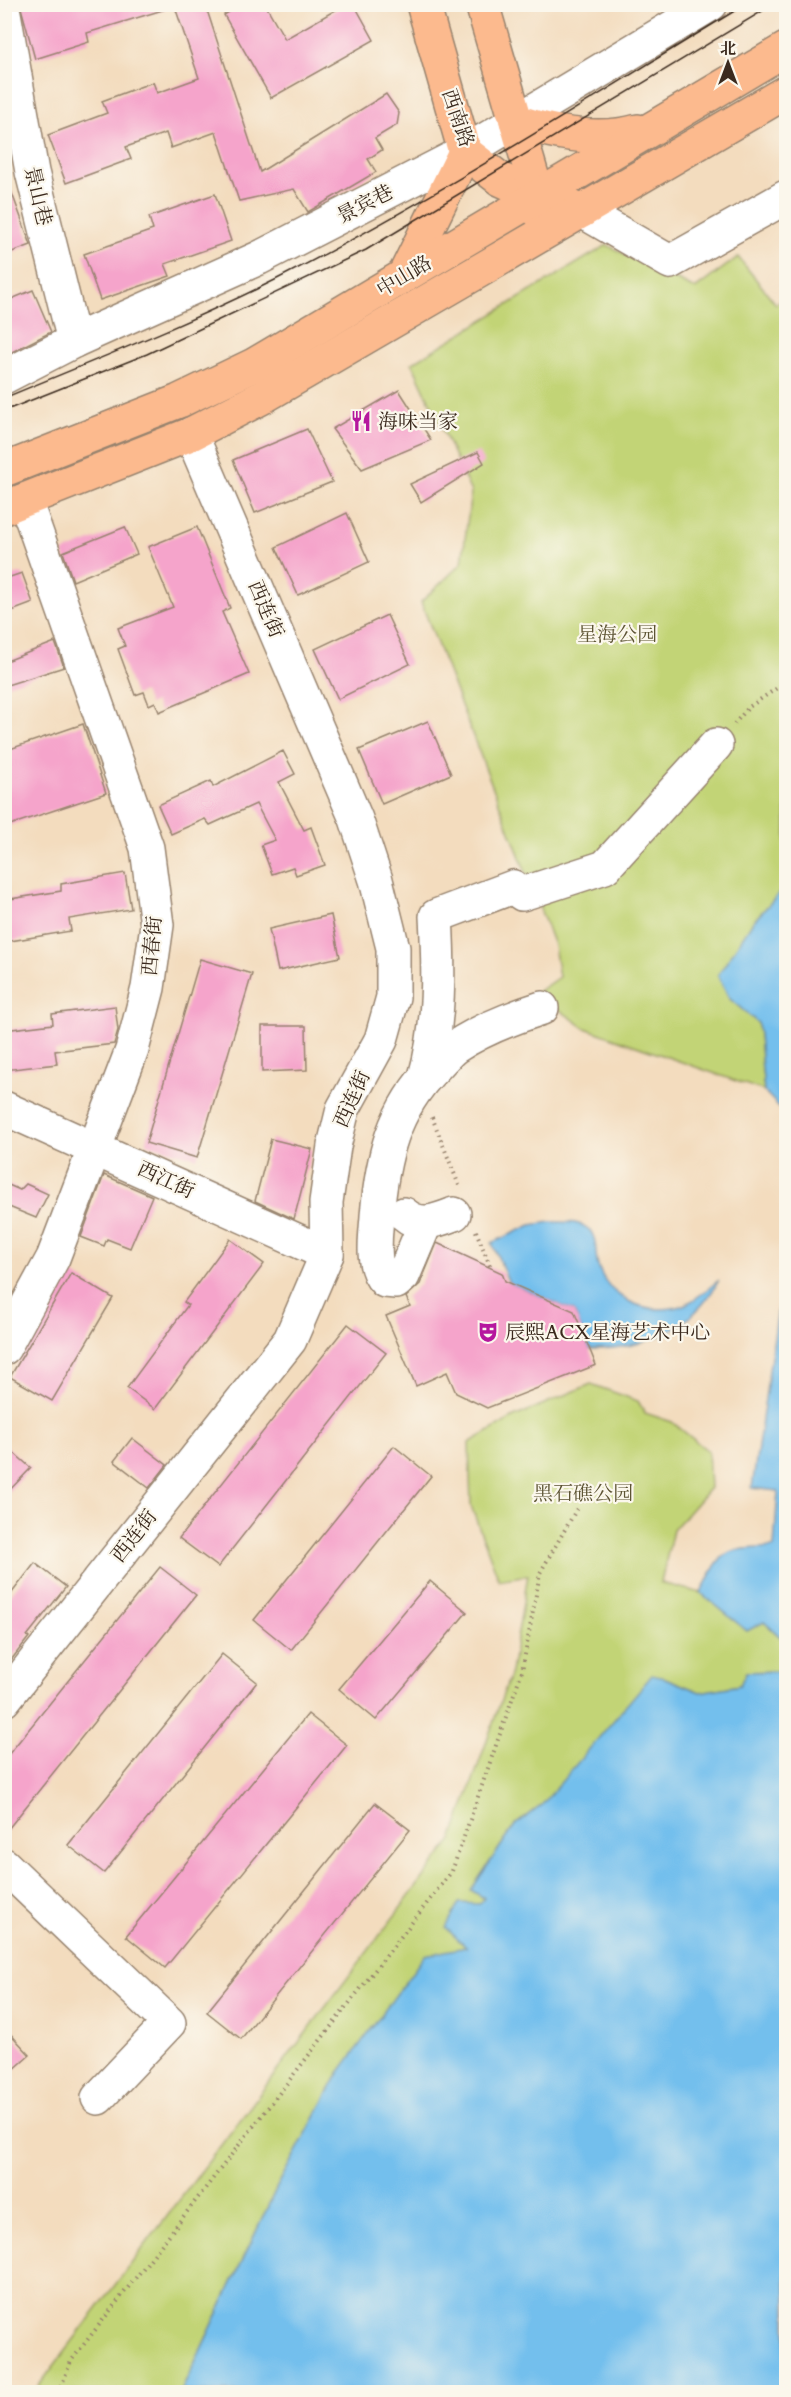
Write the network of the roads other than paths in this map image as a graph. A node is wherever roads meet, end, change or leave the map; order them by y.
1 (423, 4) edge
2 (482, 4) edge
3 (711, 4) edge
4 (4, 13) edge
5 (786, 49) edge
6 (786, 92) edge
7 (516, 121) junction
8 (657, 125) junction
9 (465, 152) junction
10 (538, 196) junction
11 (786, 197) edge
12 (582, 211) junction
13 (531, 241) junction
14 (404, 276) junction
15 (74, 342) junction
16 (4, 377) edge
17 (191, 434) junction
18 (4, 470) edge
19 (15, 504) edge
20 (716, 745) road end
21 (542, 1008) dead end
22 (422, 1081) junction
23 (4, 1108) edge
24 (338, 1128) junction
25 (95, 1148) junction
26 (384, 1159) junction
27 (463, 1211) road end
28 (423, 1223) junction
29 (327, 1254) junction
30 (4, 1348) edge
31 (4, 1700) edge
32 (4, 1865) edge
33 (98, 2098) dead end

1 - 9 main road, 西南路
2 - 7 main road
3 - 7 street, 景宾巷
4 - 15 street, 景山巷
5 - 8 main road, 中山路
6 - 12 main road, 中山路
7 - 8 main road
7 - 9 street, 景宾巷
7 - 10 main road
8 - 10 main road, 中山路
9 - 10 main road, 西南路
9 - 14 main road
9 - 15 street, 景宾巷
10 - 12 main road, 西南路
10 - 13 main road
10 - 14 main road, 中山路
11 - 12 street
12 - 13 main road, 中山路
13 - 17 main road, 中山路
14 - 18 main road, 中山路
15 - 16 street, 景宾巷
17 - 19 main road, 中山路
17 - 24 street, 西连街
19 - 25 street, 西春街
20 - 22 street
21 - 22 street
22 - 26 street
23 - 25 street, 西江街
24 - 26 street
24 - 29 street, 西连街
25 - 29 street, 西江街
25 - 30 street, 西春街
26 - 28 street
26 - 28 street
27 - 28 street
29 - 31 street, 西连街
32 - 33 street

